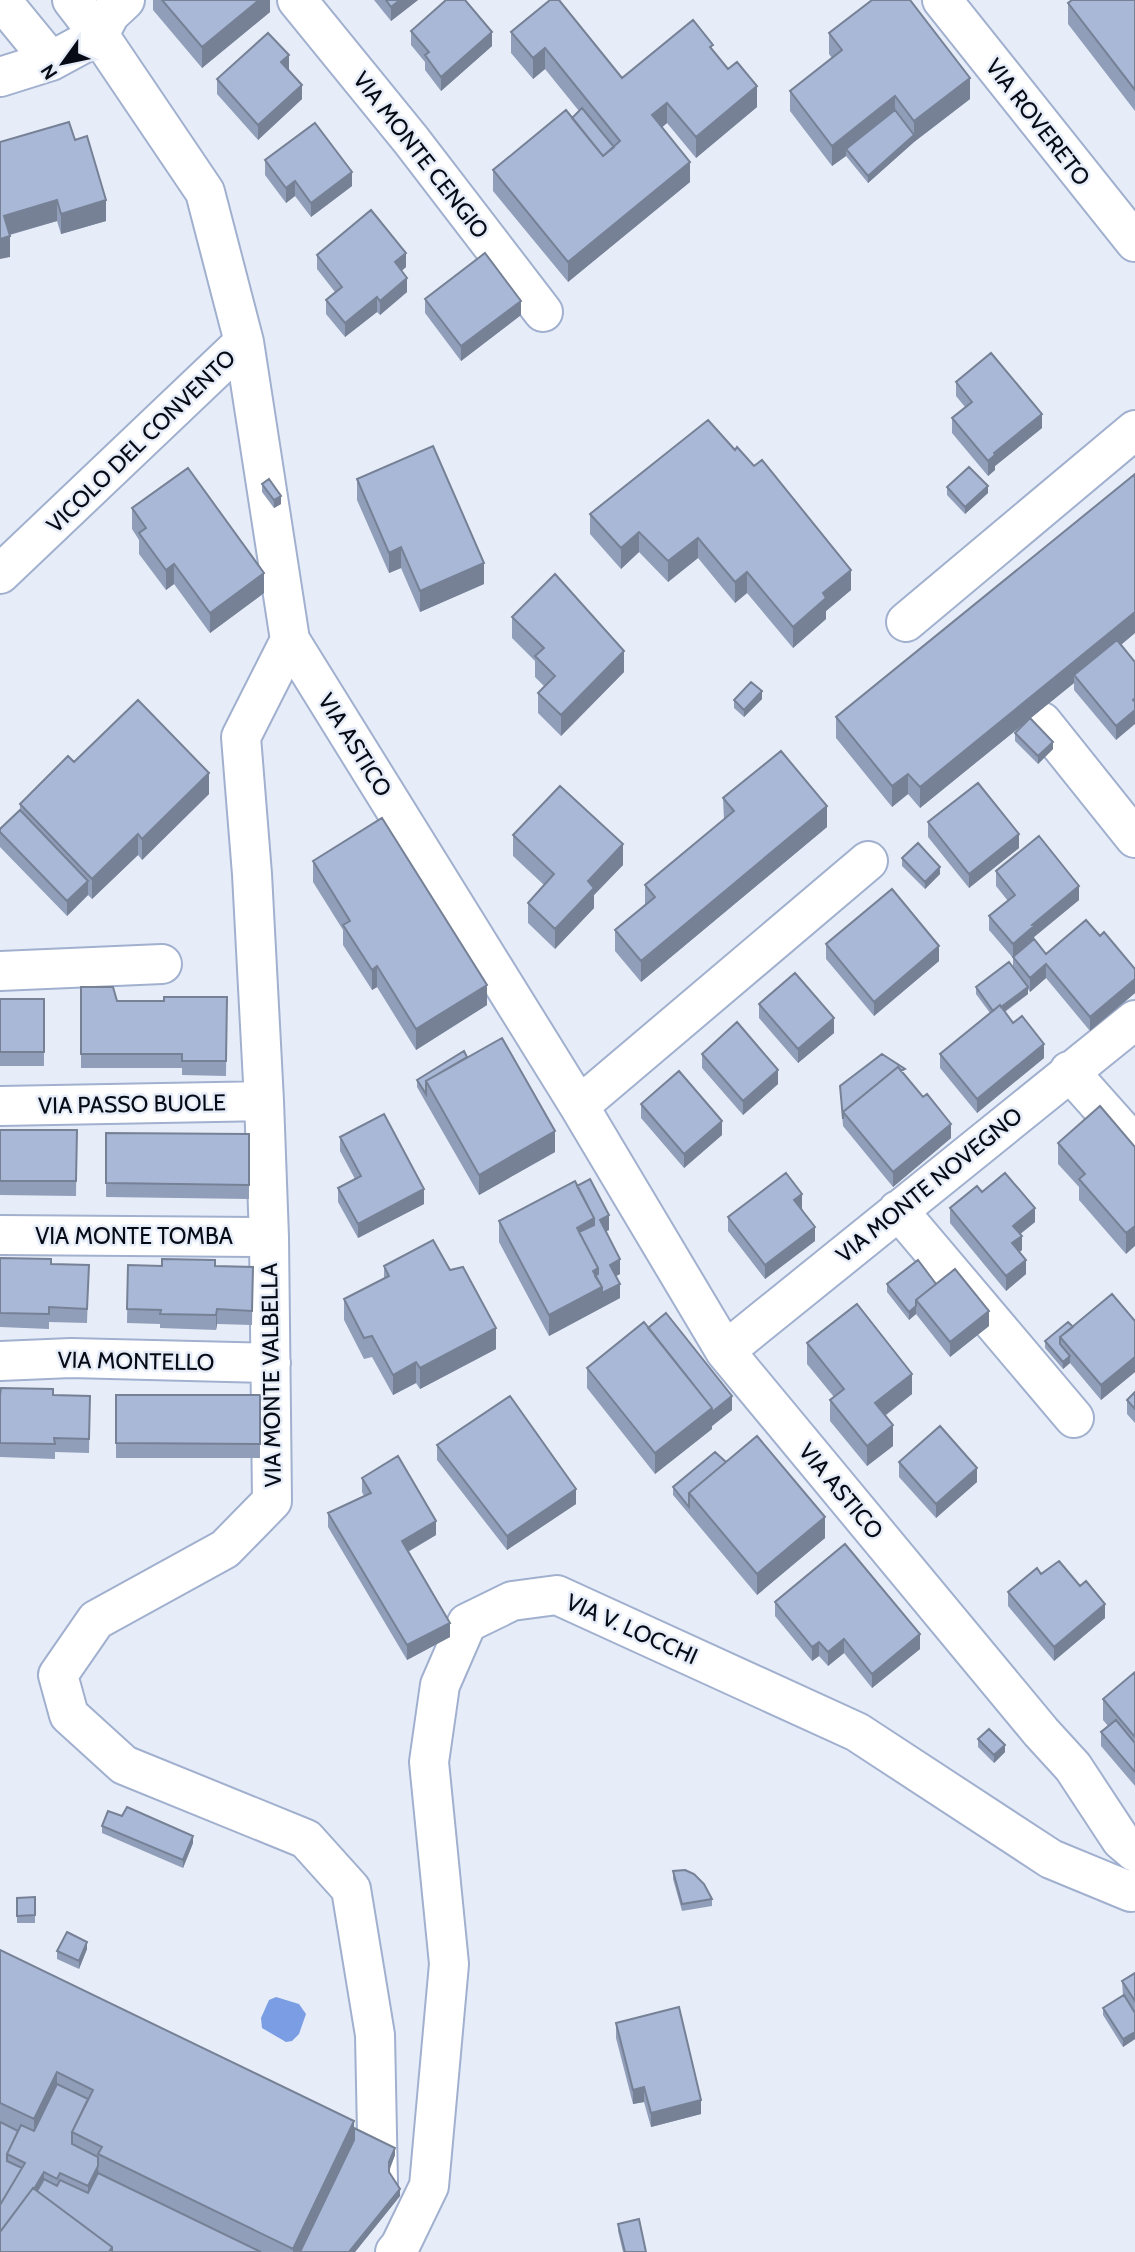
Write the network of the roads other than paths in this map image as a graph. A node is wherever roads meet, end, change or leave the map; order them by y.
1 (1, 0) edge
2 (72, 0) edge
3 (125, 0) edge
4 (298, 0) edge
5 (942, 0) edge
6 (99, 35) junction
7 (51, 61) junction
8 (0, 77) edge
9 (1135, 242) edge
10 (543, 312) dead end
11 (244, 342) junction
12 (1135, 430) edge
13 (0, 574) edge
14 (906, 622) dead end
15 (290, 640) junction
16 (1042, 722) dead end
17 (1135, 838) edge
18 (868, 861) dead end
19 (162, 964) dead end
20 (0, 971) edge
21 (1135, 1020) edge
22 (1069, 1071) junction
23 (264, 1101) junction
24 (0, 1106) edge
25 (579, 1106) junction
26 (1135, 1145) edge
27 (898, 1210) junction
28 (0, 1235) edge
29 (269, 1237) junction
30 (724, 1351) junction
31 (0, 1361) edge
32 (271, 1363) junction
33 (1074, 1418) dead end
34 (1135, 1852) edge
35 (1135, 1888) edge
36 (378, 2183) edge
37 (395, 2252) edge

1 - 7 street
2 - 6 street, VICOLO DEL CONVENTO
3 - 6 street
4 - 10 street, VIA MONTE CENGIO
5 - 9 street, VIA ROVERETO
6 - 7 street
6 - 11 street, VICOLO DEL CONVENTO
7 - 8 street
11 - 13 street, VICOLO DEL CONVENTO
11 - 15 street, VIA ASTICO
12 - 14 street
15 - 23 street, VIA MONTE VALBELLA
15 - 25 street, VIA ASTICO
16 - 17 street
18 - 25 street
19 - 20 street
21 - 22 street, VIA MONTE NOVEGNO
22 - 26 street
22 - 27 street, VIA MONTE NOVEGNO
23 - 24 street, VIA PASSO BUOLE
23 - 29 street, VIA MONTE VALBELLA
25 - 30 street, VIA ASTICO
27 - 30 street, VIA MONTE NOVEGNO
27 - 33 street
28 - 29 street, VIA MONTE TOMBA
29 - 32 street, VIA MONTE VALBELLA
30 - 34 street, VIA ASTICO
31 - 32 street, VIA MONTELLO
32 - 36 street, VIA MONTE VALBELLA
35 - 37 street, VIA V. LOCCHI

